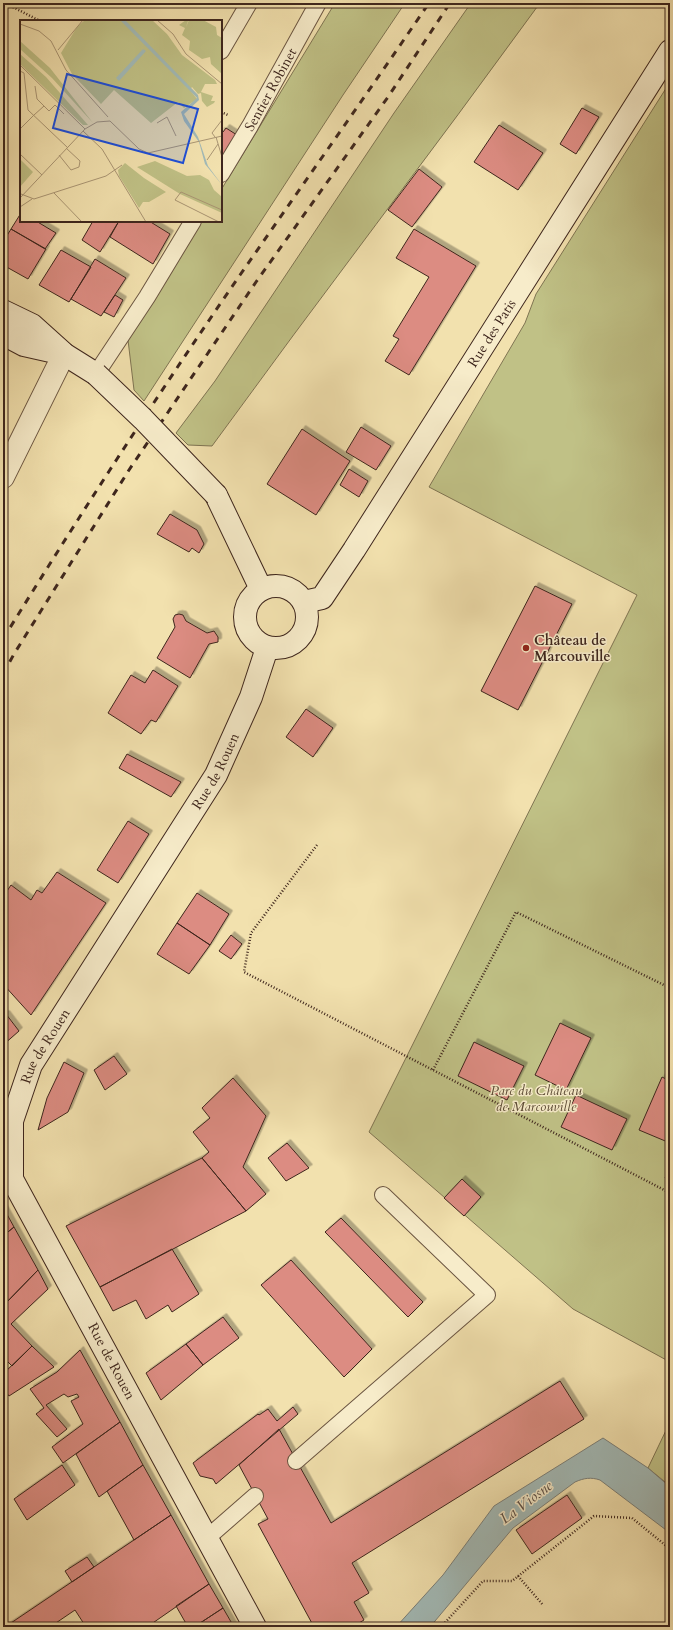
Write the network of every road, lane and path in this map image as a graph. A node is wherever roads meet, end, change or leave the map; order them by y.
1 (5, 3) edge
2 (249, 3) edge
3 (318, 3) edge
4 (38, 20) edge
5 (222, 49) edge
6 (670, 50) edge
7 (222, 172) edge
8 (192, 222) edge
9 (3, 311) edge
10 (3, 334) edge
11 (64, 354) junction
12 (96, 374) junction
13 (3, 477) edge
14 (261, 589) junction
15 (304, 602) junction
16 (267, 648) junction
17 (317, 844) dead end
18 (670, 988) edge
19 (433, 1070) junction
20 (670, 1193) edge
21 (383, 1196) dead end
22 (296, 1460) dead end
23 (255, 1496) dead end
24 (207, 1538) junction
25 (670, 1549) edge
26 (518, 1576) junction
27 (543, 1605) dead end
28 (255, 1627) edge
29 (441, 1627) edge

1 - 4 path
2 - 5 lane
3 - 7 lane, Sentier Robinet
6 - 15 main road, Rue des Patis
8 - 12 lane
9 - 11 main road
10 - 11 main road
11 - 12 main road
11 - 13 main road
12 - 14 main road, bridge
14 - 15 main road
14 - 16 main road
15 - 16 main road
16 - 24 main road, Rue de Rouen
17 - 19 path
18 - 19 path
19 - 20 path
21 - 22 lane
23 - 24 lane
24 - 28 main road, Rue de Rouen
25 - 26 path
26 - 27 path
26 - 29 path

